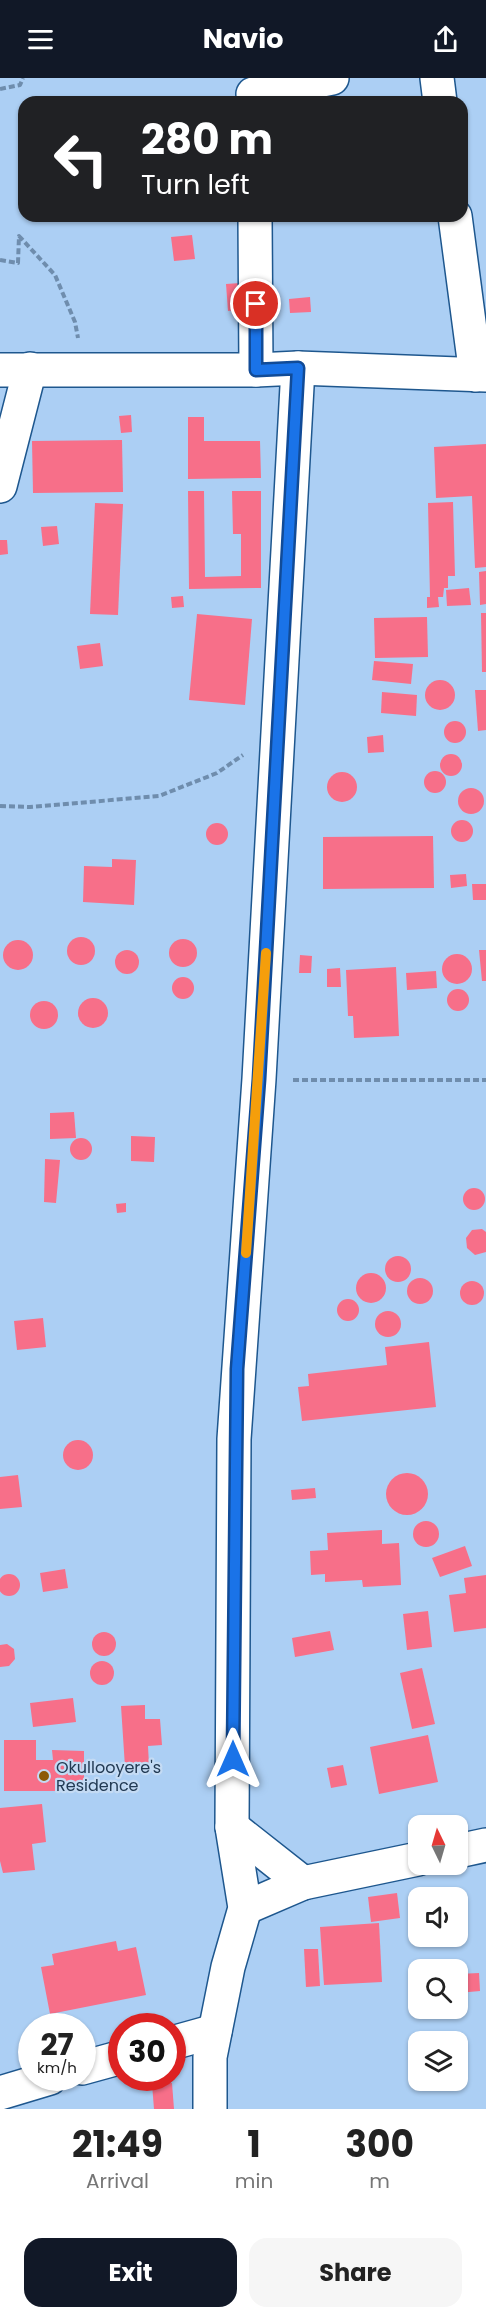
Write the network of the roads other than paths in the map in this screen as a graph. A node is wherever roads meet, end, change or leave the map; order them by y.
1 (332, 78) edge
2 (437, 78) edge
3 (252, 91) edge
4 (439, 96) edge
5 (255, 222) edge
6 (456, 222) edge
7 (298, 368) junction
8 (15, 369) edge
9 (256, 370) junction
10 (481, 375) edge
11 (0, 486) edge
12 (232, 1827) junction
13 (486, 1845) edge
14 (468, 1849) edge
15 (408, 1861) edge
16 (303, 1883) junction
17 (245, 1908) junction
18 (215, 2031) junction
19 (186, 2039) edge
20 (18, 2088) edge
21 (0, 2093) edge
22 (210, 2109) edge

1 - 3 street
2 - 4 street
5 - 9 street
6 - 10 street
7 - 9 street
7 - 10 street
7 - 12 street
8 - 9 street
8 - 11 street
12 - 16 street
12 - 17 street
13 - 14 street
15 - 16 street
16 - 17 street
17 - 18 street
18 - 19 street
18 - 22 street
20 - 21 street

